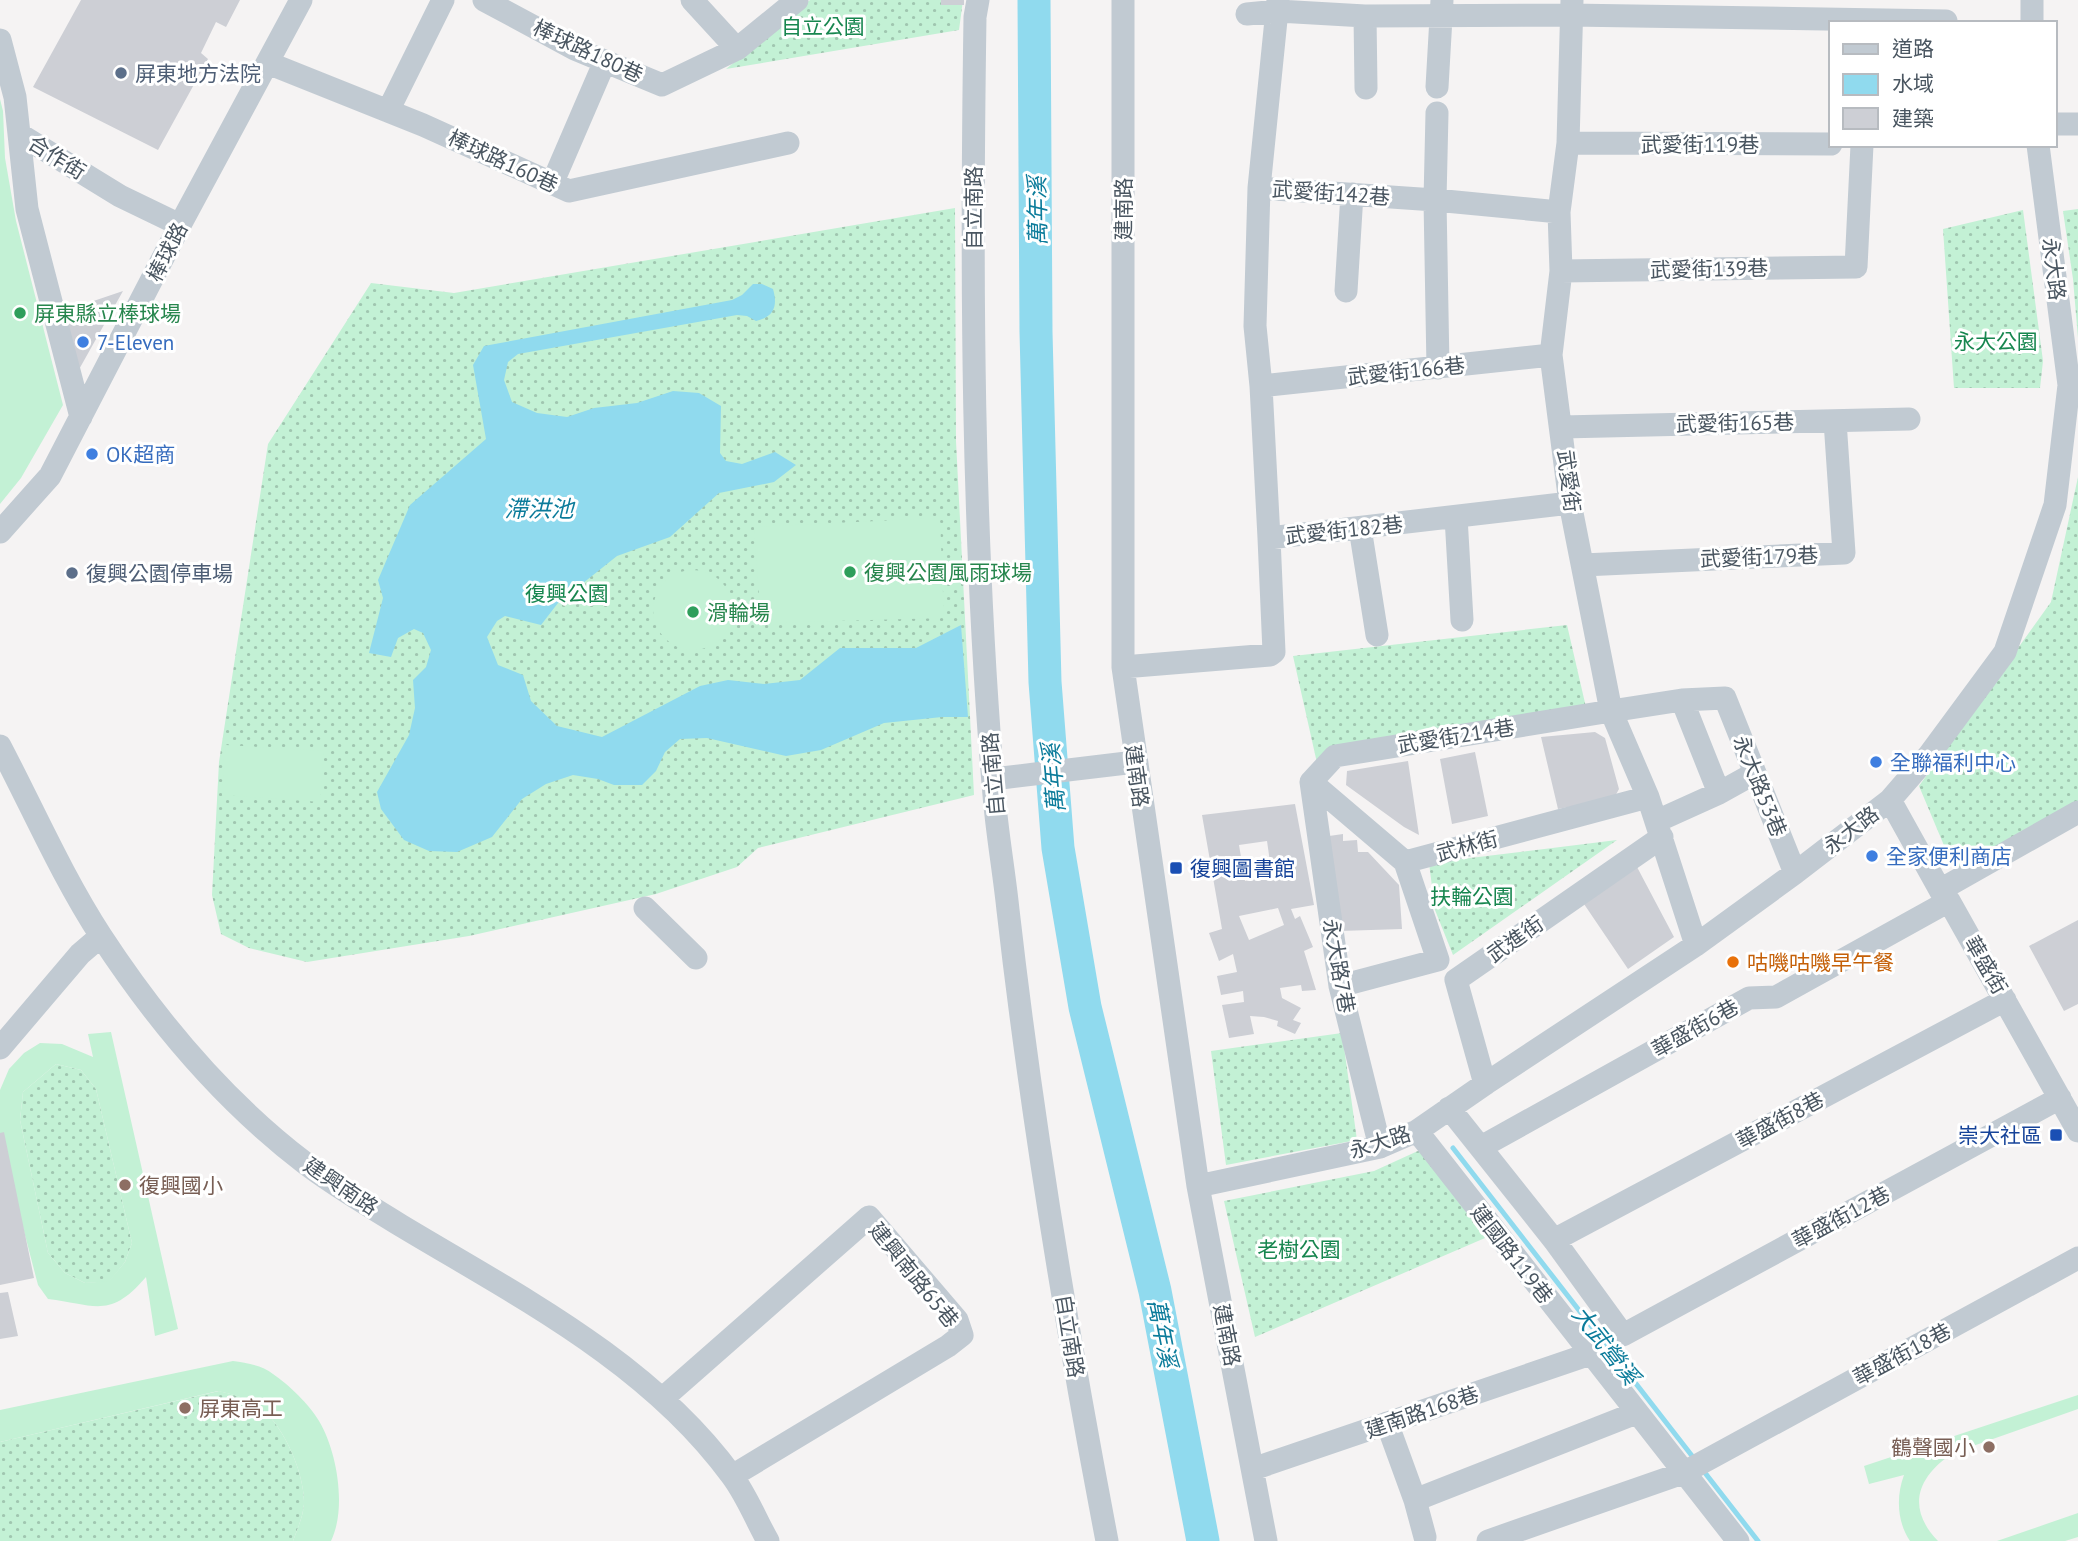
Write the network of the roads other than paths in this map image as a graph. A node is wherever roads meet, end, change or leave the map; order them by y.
1 (301, 0) edge
2 (443, 0) edge
3 (484, 0) edge
4 (692, 0) edge
5 (797, 0) edge
6 (978, 0) edge
7 (1123, 0) edge
8 (2032, 0) edge
9 (1278, 6) edge
10 (1333, 7) edge
11 (1571, 7) edge
12 (1441, 8) edge
13 (1863, 9) edge
14 (1247, 14) dead end
15 (1364, 16) junction
16 (1946, 21) edge
17 (2032, 21) edge
18 (0, 40) edge
19 (737, 49) junction
20 (605, 61) junction
21 (268, 64) junction
22 (1437, 87) dead end
23 (1366, 88) dead end
24 (388, 111) junction
25 (1437, 113) dead end
26 (2057, 124) edge
27 (2078, 124) edge
28 (19, 134) junction
29 (788, 143) dead end
30 (1568, 144) junction
31 (1829, 144) edge
32 (1862, 147) edge
33 (2038, 147) edge
34 (552, 184) junction
35 (1259, 188) junction
36 (1352, 194) junction
37 (1435, 200) junction
38 (1559, 212) junction
39 (180, 225) junction
40 (1561, 271) junction
41 (1346, 291) dead end
42 (1551, 355) junction
43 (1438, 368) junction
44 (1261, 386) junction
45 (81, 417) junction
46 (1909, 419) dead end
47 (1835, 421) junction
48 (1562, 427) junction
49 (1570, 503) junction
50 (1456, 517) junction
51 (1360, 528) junction
52 (0, 532) edge
53 (1269, 538) junction
54 (1583, 565) junction
55 (1462, 620) dead end
56 (1377, 635) dead end
57 (1123, 667) junction
58 (1725, 698) joint
59 (1682, 700) junction
60 (1611, 710) junction
61 (0, 746) edge
62 (1134, 762) junction
63 (1755, 773) junction
64 (1003, 778) junction
65 (1311, 782) junction
66 (1719, 793) junction
67 (1648, 797) junction
68 (1890, 800) junction
69 (2078, 812) edge
70 (1660, 829) junction
71 (1405, 862) junction
72 (1795, 873) junction
73 (1945, 895) junction
74 (645, 908) dead end
75 (101, 936) junction
76 (1696, 945) junction
77 (696, 958) dead end
78 (1438, 960) junction
79 (1456, 980) junction
80 (1340, 986) junction
81 (2006, 1000) junction
82 (0, 1048) edge
83 (1485, 1084) junction
84 (2060, 1098) junction
85 (1449, 1108) junction
86 (1417, 1131) junction
87 (2078, 1131) edge
88 (1380, 1147) junction
89 (1481, 1147) junction
90 (1198, 1186) junction
91 (1554, 1240) junction
92 (2078, 1258) edge
93 (1599, 1335) junction
94 (662, 1399) junction
95 (1636, 1413) junction
96 (1387, 1423) junction
97 (1253, 1469) junction
98 (1683, 1473) junction
99 (732, 1476) junction
100 (1415, 1500) junction
101 (1425, 1537) dead end
102 (768, 1541) edge
103 (1107, 1541) edge
104 (1266, 1541) edge
105 (1488, 1541) edge
106 (1738, 1541) edge

1 - 21 street, 棒球路
2 - 24 street
3 - 20 street, 棒球路180巷
4 - 19 street
5 - 19 street, 棒球路180巷
6 - 64 street, 自立南路
7 - 57 street, 建南路
8 - 17 street
9 - 10 street
9 - 14 street
9 - 35 street
10 - 15 street
11 - 12 street
11 - 13 street
11 - 30 street, 武愛街
12 - 15 street
12 - 22 street
13 - 16 street
15 - 23 street
18 - 28 street, 合作街
19 - 20 street, 棒球路180巷
20 - 34 street
21 - 24 street, 棒球路160巷
21 - 39 street, 棒球路
24 - 34 street, 棒球路160巷
25 - 37 street
26 - 27 street
28 - 39 street, 合作街
28 - 45 street
29 - 34 street, 棒球路160巷
30 - 31 street, 武愛街119巷
30 - 38 street, 武愛街
32 - 40 street, 武愛街139巷
33 - 68 street, 永大路
35 - 36 street, 武愛街142巷
35 - 44 street, 武愛街142巷
36 - 37 street, 武愛街142巷
36 - 41 street
37 - 38 street, 武愛街142巷
37 - 43 street
38 - 40 street, 武愛街
39 - 45 street, 棒球路
40 - 42 street, 武愛街
42 - 43 street, 武愛街166巷
42 - 48 street, 武愛街
43 - 44 street, 武愛街166巷
44 - 53 street, 武愛街182巷
45 - 52 street, 棒球路
46 - 47 street, 武愛街165巷
47 - 48 street, 武愛街165巷
47 - 54 street, 武愛街179巷
48 - 49 street, 武愛街
49 - 50 street, 武愛街182巷
49 - 54 street, 武愛街
50 - 51 street, 武愛街182巷
50 - 55 street
51 - 53 street, 武愛街182巷
51 - 56 street
53 - 57 street
54 - 60 street, 武愛街
57 - 62 street, 建南路
58 - 59 street, 武愛街214巷
58 - 63 street, 永大路53巷
59 - 60 street, 武愛街214巷
59 - 66 street
60 - 65 street, 武愛街214巷
60 - 67 street, 武愛街
61 - 75 street, 建興南路
62 - 64 street
62 - 90 street, 建南路
63 - 66 street, 武進街
63 - 72 street, 永大路53巷
64 - 103 street, 自立南路
65 - 71 street
65 - 80 street, 永大路7巷
66 - 70 street, 武進街
67 - 70 street, 武愛街
67 - 71 street, 武林街
68 - 72 street, 永大路
68 - 73 street, 華盛街
69 - 73 street, 華盛街6巷
70 - 76 street, 武愛街
70 - 79 street, 武進街
71 - 78 street
72 - 76 street, 永大路
73 - 81 street, 華盛街
73 - 89 street, 華盛街6巷
74 - 77 street
75 - 82 street
75 - 94 street, 建興南路
76 - 83 street, 永大路
78 - 79 street
78 - 80 street
79 - 83 street
80 - 88 street, 永大路7巷
81 - 84 street, 華盛街
81 - 91 street, 華盛街8巷
83 - 85 street, 永大路
84 - 87 street, 華盛街
84 - 93 street, 華盛街12巷
85 - 86 street, 永大路
85 - 89 street
86 - 88 street, 永大路
86 - 93 street, 建國路119巷
88 - 90 street, 永大路
89 - 91 street
90 - 97 street, 建南路
91 - 93 street
92 - 98 street, 華盛街18巷
93 - 95 street, 建國路119巷
93 - 96 street, 建南路168巷
94 - 99 street, 建興南路
94 - 99 street, 建興南路65巷
95 - 98 street, 建國路119巷
95 - 100 street
96 - 97 street, 建南路168巷
96 - 100 street
97 - 104 street, 建南路
98 - 105 street, 華盛街18巷
98 - 106 street, 建國路119巷
99 - 102 street, 建興南路
100 - 101 street

